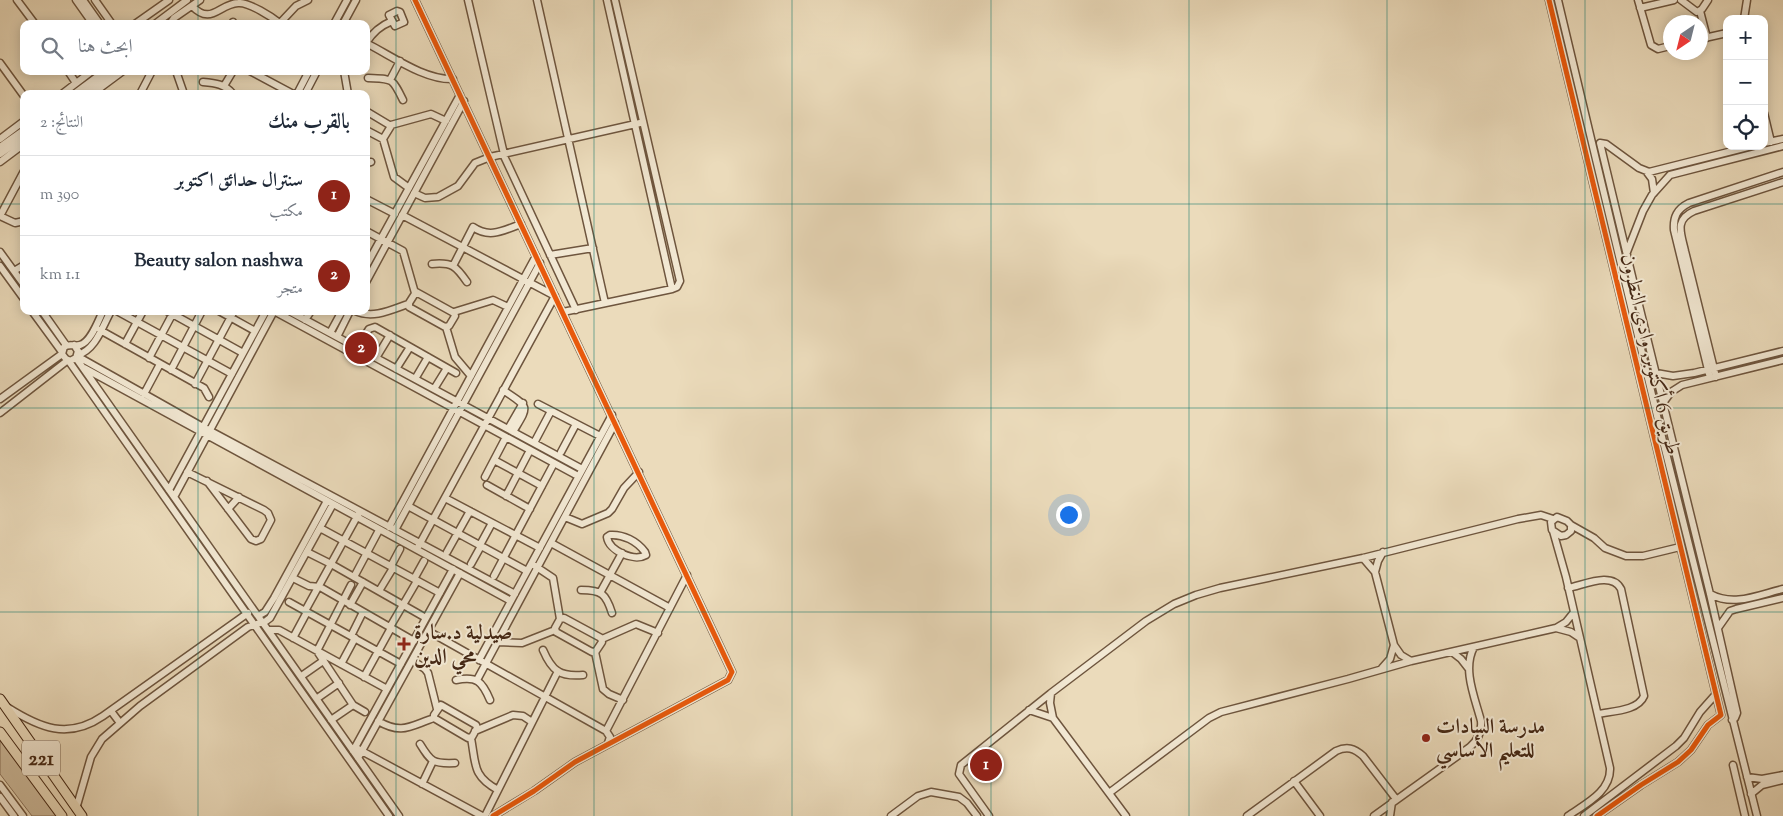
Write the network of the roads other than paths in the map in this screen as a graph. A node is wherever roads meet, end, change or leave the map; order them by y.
1 (18, 0) edge
2 (76, 0) edge
3 (83, 0) edge
4 (95, 0) edge
5 (169, 0) edge
6 (187, 0) edge
7 (200, 0) edge
8 (308, 0) edge
9 (356, 0) edge
10 (415, 0) edge
11 (468, 0) edge
12 (537, 0) edge
13 (607, 0) edge
14 (615, 0) edge
15 (1549, 0) edge
16 (1558, 0) edge
17 (1638, 0) edge
18 (1674, 0) edge
19 (1681, 0) edge
20 (1708, 0) edge
21 (1747, 0) edge
22 (344, 1) edge
23 (192, 6) junction
24 (1640, 8) junction
25 (1700, 11) junction
26 (1701, 15) edge
27 (1745, 15) edge
28 (31, 20) edge
29 (90, 20) edge
30 (97, 20) edge
31 (109, 20) edge
32 (141, 20) edge
33 (160, 20) edge
34 (173, 20) edge
35 (275, 20) edge
36 (282, 20) edge
37 (336, 20) edge
38 (345, 20) edge
39 (392, 21) dead end
40 (1723, 35) edge
41 (370, 37) edge
42 (1708, 38) edge
43 (370, 44) edge
44 (1663, 47) edge
45 (400, 61) junction
46 (0, 64) edge
47 (71, 75) edge
48 (87, 75) edge
49 (100, 75) edge
50 (109, 75) edge
51 (118, 75) edge
52 (150, 75) edge
53 (177, 75) edge
54 (231, 75) edge
55 (258, 75) edge
56 (307, 75) edge
57 (315, 75) edge
58 (345, 75) edge
59 (368, 78) dead end
60 (453, 79) junction
61 (390, 80) junction
62 (203, 82) dead end
63 (76, 83) junction
64 (224, 86) junction
65 (67, 90) edge
66 (79, 90) edge
67 (88, 90) edge
68 (97, 90) edge
69 (142, 90) edge
70 (183, 90) edge
71 (228, 90) edge
72 (287, 90) edge
73 (297, 90) edge
74 (307, 90) edge
75 (347, 90) edge
76 (20, 91) edge
77 (460, 95) junction
78 (402, 100) dead end
79 (464, 102) junction
80 (370, 113) edge
81 (446, 121) junction
82 (644, 122) junction
83 (20, 124) edge
84 (636, 124) junction
85 (390, 125) junction
86 (370, 132) edge
87 (20, 133) edge
88 (443, 133) junction
89 (0, 139) edge
90 (20, 139) edge
91 (383, 139) junction
92 (568, 139) junction
93 (1783, 139) edge
94 (1768, 142) edge
95 (1783, 146) edge
96 (20, 147) edge
97 (1, 150) edge
98 (1735, 150) edge
99 (1722, 153) junction
100 (504, 154) junction
101 (1713, 156) junction
102 (490, 157) junction
103 (1724, 161) junction
104 (0, 162) edge
105 (1715, 163) junction
106 (1691, 165) junction
107 (1677, 169) junction
108 (1646, 171) junction
109 (1783, 172) edge
110 (20, 178) edge
111 (1783, 182) edge
112 (412, 190) junction
113 (1654, 193) junction
114 (370, 201) edge
115 (395, 214) junction
116 (402, 215) junction
117 (0, 216) edge
118 (20, 222) edge
119 (521, 224) junction
120 (370, 233) edge
121 (384, 240) junction
122 (463, 247) junction
123 (592, 248) junction
124 (0, 252) edge
125 (1626, 253) junction
126 (550, 255) junction
127 (376, 256) junction
128 (536, 256) junction
129 (370, 261) edge
130 (540, 263) junction
131 (432, 264) dead end
132 (0, 266) edge
133 (453, 266) junction
134 (20, 267) edge
135 (14, 271) junction
136 (370, 272) edge
137 (20, 279) edge
138 (526, 281) junction
139 (467, 282) dead end
140 (672, 288) junction
141 (415, 293) junction
142 (20, 294) edge
143 (555, 296) junction
144 (605, 303) junction
145 (408, 304) junction
146 (508, 307) junction
147 (576, 310) junction
148 (454, 312) junction
149 (563, 312) junction
150 (35, 315) edge
151 (45, 315) edge
152 (101, 315) edge
153 (109, 315) edge
154 (124, 315) edge
155 (141, 315) edge
156 (170, 315) edge
157 (176, 315) edge
158 (200, 315) edge
159 (231, 315) edge
160 (233, 315) edge
161 (264, 315) edge
162 (272, 315) edge
163 (285, 315) edge
164 (295, 315) edge
165 (310, 315) edge
166 (340, 315) edge
167 (348, 315) edge
168 (370, 315) edge
169 (137, 322) junction
170 (309, 324) junction
171 (194, 326) junction
172 (446, 327) junction
173 (100, 330) junction
174 (255, 331) junction
175 (330, 333) junction
176 (161, 335) junction
177 (390, 335) junction
178 (496, 336) junction
179 (336, 337) junction
180 (219, 339) junction
181 (125, 344) junction
182 (66, 345) junction
183 (89, 345) junction
184 (74, 346) junction
185 (410, 346) junction
186 (183, 347) junction
187 (357, 348) junction
188 (1783, 351) edge
189 (62, 353) junction
190 (244, 353) junction
191 (77, 356) junction
192 (428, 357) junction
193 (149, 358) junction
194 (376, 358) junction
195 (68, 360) junction
196 (1783, 360) edge
197 (207, 361) junction
198 (90, 362) junction
199 (386, 363) junction
200 (160, 364) junction
201 (82, 367) junction
202 (447, 368) junction
203 (396, 369) junction
204 (1711, 369) junction
205 (171, 370) junction
206 (383, 370) junction
207 (75, 372) junction
208 (236, 372) junction
209 (456, 373) dead end
210 (1656, 373) junction
211 (1694, 373) junction
212 (471, 376) junction
213 (1713, 377) junction
214 (415, 379) junction
215 (1697, 381) junction
216 (111, 384) junction
217 (195, 384) junction
218 (434, 389) junction
219 (503, 390) junction
220 (144, 394) junction
221 (103, 397) junction
222 (209, 397) dead end
223 (0, 399) edge
224 (460, 403) junction
225 (1663, 403) junction
226 (538, 404) dead end
227 (158, 406) junction
228 (456, 410) junction
229 (551, 410) junction
230 (0, 413) edge
231 (612, 415) junction
232 (488, 418) junction
233 (615, 422) junction
234 (576, 424) junction
235 (484, 425) junction
236 (510, 430) junction
237 (205, 431) junction
238 (600, 436) junction
239 (506, 437) junction
240 (132, 439) junction
241 (1672, 439) junction
242 (1663, 441) junction
243 (126, 443) junction
244 (534, 443) junction
245 (1655, 443) junction
246 (560, 452) dead end
247 (528, 454) dead end
248 (494, 460) junction
249 (552, 467) dead end
250 (275, 469) junction
251 (582, 469) junction
252 (187, 472) junction
253 (639, 472) junction
254 (518, 473) junction
255 (578, 476) junction
256 (485, 477) dead end
257 (207, 481) junction
258 (487, 485) dead end
259 (542, 486) junction
260 (169, 490) junction
261 (572, 495) junction
262 (506, 496) junction
263 (174, 497) junction
264 (239, 497) junction
265 (445, 498) junction
266 (330, 503) junction
267 (408, 506) junction
268 (530, 509) junction
269 (228, 510) junction
270 (470, 511) junction
271 (358, 514) junction
272 (565, 517) junction
273 (433, 519) junction
274 (1553, 519) junction
275 (492, 523) junction
276 (1571, 525) junction
277 (320, 528) junction
278 (392, 528) junction
279 (1553, 531) junction
280 (378, 532) dead end
281 (458, 533) junction
282 (516, 535) junction
283 (1566, 535) junction
284 (343, 541) junction
285 (206, 543) junction
286 (551, 543) junction
287 (418, 546) junction
288 (480, 546) junction
289 (199, 547) junction
290 (1680, 547) junction
291 (540, 548) junction
292 (400, 549) dead end
293 (307, 552) junction
294 (447, 552) dead end
295 (1383, 552) junction
296 (1558, 552) junction
297 (366, 553) junction
298 (622, 553) junction
299 (503, 558) junction
300 (1363, 558) junction
301 (424, 561) dead end
302 (331, 564) junction
303 (471, 564) dead end
304 (531, 564) junction
305 (392, 567) junction
306 (538, 568) junction
307 (453, 570) junction
308 (527, 571) junction
309 (1375, 572) junction
310 (460, 573) junction
311 (610, 575) junction
312 (687, 575) junction
313 (354, 576) junction
314 (293, 578) junction
315 (494, 579) junction
316 (415, 580) junction
317 (362, 582) junction
318 (351, 585) dead end
319 (318, 587) junction
320 (1568, 588) junction
321 (490, 589) junction
322 (1783, 589) edge
323 (581, 590) dead end
324 (379, 591) junction
325 (440, 593) junction
326 (600, 593) junction
327 (515, 594) junction
328 (1710, 594) junction
329 (282, 598) junction
330 (1744, 598) junction
331 (1783, 598) edge
332 (343, 600) junction
333 (511, 601) junction
334 (350, 604) junction
335 (403, 605) junction
336 (1746, 606) junction
337 (670, 608) junction
338 (306, 612) junction
339 (363, 612) junction
340 (1574, 612) junction
341 (612, 613) dead end
342 (1706, 613) junction
343 (246, 614) junction
344 (1697, 616) junction
345 (258, 617) junction
346 (426, 618) junction
347 (560, 619) junction
348 (235, 622) junction
349 (254, 624) junction
350 (330, 625) junction
351 (390, 628) junction
352 (1556, 628) junction
353 (1718, 628) junction
354 (268, 630) junction
355 (555, 630) junction
356 (242, 631) junction
357 (428, 631) junction
358 (658, 633) junction
359 (353, 637) junction
360 (294, 638) junction
361 (1580, 638) junction
362 (602, 639) junction
363 (414, 641) junction
364 (498, 642) junction
365 (1394, 645) junction
366 (1474, 647) junction
367 (543, 650) dead end
368 (317, 651) junction
369 (378, 652) junction
370 (595, 652) junction
371 (1452, 652) junction
372 (412, 660) junction
373 (479, 660) junction
374 (324, 661) junction
375 (1411, 661) junction
376 (341, 664) junction
377 (401, 664) junction
378 (486, 664) junction
379 (1468, 669) junction
380 (1380, 670) junction
381 (558, 672) junction
382 (303, 675) dead end
383 (583, 675) dead end
384 (364, 677) junction
385 (456, 680) dead end
386 (477, 680) junction
387 (339, 683) junction
388 (307, 685) junction
389 (387, 689) junction
390 (300, 690) junction
391 (1051, 693) junction
392 (1716, 694) junction
393 (1733, 694) junction
394 (1726, 696) junction
395 (319, 697) dead end
396 (545, 697) junction
397 (381, 700) junction
398 (490, 700) dead end
399 (623, 700) junction
400 (2, 702) edge
401 (388, 704) junction
402 (353, 705) junction
403 (437, 709) junction
404 (1029, 710) junction
405 (111, 711) junction
406 (365, 712) dead end
407 (1598, 714) junction
408 (434, 718) junction
409 (1053, 718) junction
410 (331, 720) junction
411 (1732, 720) junction
412 (378, 721) junction
413 (532, 722) junction
414 (120, 723) junction
415 (475, 731) junction
416 (606, 731) junction
417 (0, 732) edge
418 (471, 738) junction
419 (420, 744) dead end
420 (608, 744) junction
421 (354, 749) junction
422 (360, 754) junction
423 (433, 762) junction
424 (455, 762) dead end
425 (1733, 765) dead end
426 (1783, 775) edge
427 (1747, 777) junction
428 (1783, 780) edge
429 (1294, 781) junction
430 (422, 784) junction
431 (0, 785) edge
432 (498, 790) junction
433 (1108, 792) junction
434 (1751, 794) junction
435 (0, 797) edge
436 (1394, 801) junction
437 (79, 812) edge
438 (14, 816) edge
439 (23, 816) edge
440 (62, 816) edge
441 (389, 816) edge
442 (399, 816) edge
443 (483, 816) edge
444 (493, 816) edge
445 (891, 816) edge
446 (977, 816) edge
447 (989, 816) edge
448 (1126, 816) edge
449 (1247, 816) edge
450 (1320, 816) edge
451 (1374, 816) edge
452 (1390, 816) edge
453 (1568, 816) edge
454 (1584, 816) edge
455 (1597, 816) edge
456 (1745, 816) edge
457 (1757, 816) edge

1 - 28 street
2 - 29 street
3 - 30 street
4 - 31 street
5 - 32 street
6 - 33 street
7 - 23 street
8 - 36 street
9 - 38 street
10 - 60 street
11 - 100 street
12 - 92 street
13 - 84 street
14 - 82 street
15 - 245 street, طريق 6 أكتوبر, وادى النطرون
16 - 242 street, طريق 6 أكتوبر, وادى النطرون
17 - 24 street
18 - 24 street
19 - 25 street
20 - 25 street
21 - 27 street
22 - 37 street
23 - 34 street
23 - 35 street
24 - 44 street
25 - 26 street
39 - 41 street
40 - 42 street
43 - 45 street
45 - 60 street
45 - 61 street
46 - 76 street
47 - 63 street
48 - 63 street
49 - 66 street
50 - 67 street
51 - 68 street
52 - 69 street
53 - 70 street
54 - 64 street
55 - 72 street
56 - 73 street
57 - 74 street
58 - 75 street
59 - 61 street
60 - 77 street
61 - 78 street
62 - 64 street
63 - 65 street
64 - 71 street
77 - 79 street
77 - 81 street
79 - 88 street
79 - 102 street
80 - 85 street
81 - 85 street
81 - 88 street
82 - 84 street
82 - 140 street
83 - 89 street
84 - 92 street
84 - 140 street
85 - 91 street
86 - 91 street
87 - 97 street
88 - 112 street
90 - 97 street
91 - 112 street
92 - 100 street
92 - 123 street
93 - 94 street
95 - 103 street
96 - 104 street
98 - 99 street
99 - 101 street
99 - 103 street
100 - 102 street
100 - 126 street
101 - 105 street
101 - 106 street
102 - 112 street
102 - 119 street
103 - 105 street
105 - 106 street
106 - 107 street
107 - 108 street
107 - 113 street
108 - 113 street
108 - 125 street
109 - 204 street
110 - 117 street
111 - 204 street
112 - 115 street
112 - 116 street
113 - 125 street
114 - 115 street
115 - 121 street
116 - 121 street
116 - 122 street
117 - 118 street
119 - 122 street
119 - 128 street
120 - 121 street
121 - 127 street
121 - 141 street
122 - 133 street
122 - 138 street
123 - 126 street
123 - 144 street
124 - 135 street
125 - 210 street
126 - 147 street
127 - 129 street
127 - 136 street
128 - 130 street
128 - 138 street
130 - 138 street
130 - 143 street
131 - 133 street
132 - 142 street
133 - 139 street
134 - 135 street
135 - 137 street
138 - 143 street
138 - 146 street
138 - 178 street
140 - 144 street
141 - 145 street
141 - 148 street
143 - 149 street
143 - 219 street
144 - 147 street
145 - 168 street
145 - 172 street
146 - 148 street
146 - 178 street
147 - 149 street
148 - 172 street
149 - 231 street
150 - 189 street
151 - 182 street
152 - 183 street
153 - 173 street
154 - 169 street
155 - 169 street
156 - 176 street
157 - 171 street
158 - 171 street
159 - 180 street
160 - 174 street
161 - 174 street
162 - 208 street
163 - 170 street
164 - 170 street
165 - 170 street
166 - 175 street
167 - 179 street
169 - 176 street
169 - 181 street
170 - 175 street
170 - 206 street
171 - 180 street
171 - 186 street
172 - 212 street
173 - 181 street
173 - 183 street
174 - 190 street
175 - 179 street
176 - 186 street
176 - 193 street
177 - 185 street
177 - 187 street
177 - 194 street
178 - 212 street
178 - 224 street
179 - 187 street
180 - 190 street
180 - 197 street
181 - 193 street
182 - 184 street
182 - 189 street
183 - 184 street
183 - 191 street
183 - 198 street
184 - 191 street
185 - 192 street
185 - 203 street
186 - 197 street
186 - 205 street
187 - 194 street
188 - 204 street
189 - 195 street
189 - 223 street
190 - 208 street
191 - 195 street
191 - 198 street
191 - 201 street
192 - 202 street
192 - 214 street
193 - 200 street
194 - 199 street
195 - 207 street
195 - 230 street
196 - 213 street
197 - 208 street
197 - 217 street
198 - 220 street
199 - 203 street
199 - 206 street
200 - 205 street
200 - 220 street
201 - 207 street
201 - 216 street
201 - 221 street
202 - 209 street
202 - 218 street
203 - 214 street
204 - 211 street
204 - 213 street
205 - 217 street
206 - 228 street
207 - 243 street
208 - 237 street
210 - 211 street
210 - 225 street
211 - 215 street
212 - 224 street
213 - 215 street
214 - 218 street
215 - 225 street
216 - 221 street
216 - 227 street
217 - 222 street
218 - 224 street
219 - 232 street
219 - 236 street
220 - 227 street
221 - 240 street
224 - 228 street
224 - 232 street
225 - 241 street
226 - 229 street
227 - 237 street
228 - 235 street
228 - 267 street
228 - 278 street
229 - 234 street
229 - 244 street
231 - 233 street
231 - 238 street
232 - 235 street
232 - 236 street
233 - 253 street
233 - 261 street
234 - 238 street
234 - 246 street
235 - 239 street
235 - 265 street
236 - 244 street
237 - 250 street
237 - 252 street
237 - 260 street
238 - 251 street
239 - 248 street
239 - 255 street
240 - 243 street
240 - 260 street
241 - 242 street
241 - 328 street
242 - 245 street
242 - 342 street, طريق 6 أكتوبر, وادى النطرون
243 - 289 street
244 - 251 street
245 - 290 street, طريق 6 أكتوبر, وادى النطرون
247 - 254 street
248 - 254 street
248 - 256 street
249 - 259 street
250 - 266 street
250 - 271 street
251 - 255 street
252 - 257 street
252 - 263 street
253 - 272 street
253 - 312 street
254 - 259 street
254 - 262 street
255 - 261 street
257 - 264 street
257 - 269 street
258 - 262 street
259 - 268 street
260 - 263 street
261 - 272 street
261 - 291 street
262 - 268 street
263 - 285 street
264 - 269 street
264 - 269 street
265 - 270 street
265 - 273 street
266 - 271 street
266 - 277 street
266 - 329 street
267 - 273 street
267 - 278 street
268 - 282 street
270 - 275 street
270 - 281 street
271 - 278 street
271 - 284 street
271 - 287 street
272 - 286 street
273 - 281 street
273 - 287 street
274 - 276 street
274 - 279 street
274 - 295 street
275 - 282 street
275 - 288 street
276 - 283 street
276 - 290 street
277 - 284 street
277 - 293 street
278 - 287 street
279 - 283 street
279 - 296 street
280 - 297 street
281 - 288 street
281 - 294 street
282 - 291 street
282 - 299 street
283 - 296 street
284 - 297 street
284 - 302 street
285 - 289 street
285 - 345 street
286 - 306 street
286 - 311 street
287 - 307 street
287 - 315 street
288 - 299 street
288 - 303 street
289 - 343 street
290 - 344 street, طريق 6 أكتوبر, وادى النطرون
291 - 304 street
292 - 305 street
293 - 302 street
293 - 314 street
295 - 300 street
295 - 309 street
296 - 320 street
297 - 305 street
297 - 313 street
298 - 298 street
298 - 311 street
299 - 308 street
299 - 315 street
300 - 309 street
300 - 391 street
301 - 316 street
302 - 313 street
302 - 319 street
304 - 306 street
304 - 308 street
305 - 316 street
305 - 324 street
306 - 347 street
306 - 364 street
307 - 310 street
307 - 325 street
308 - 327 street
309 - 365 street
310 - 321 street
310 - 357 street
311 - 326 street
311 - 337 street
312 - 337 street
312 - 420 street
313 - 317 street
314 - 319 street
314 - 329 street
315 - 321 street
315 - 327 street
316 - 325 street
316 - 335 street
317 - 324 street
317 - 334 street
318 - 332 street
319 - 332 street
319 - 338 street
320 - 340 street
320 - 407 street
321 - 333 street
322 - 330 street
323 - 326 street
324 - 335 street
325 - 346 street
326 - 341 street
327 - 333 street
328 - 330 street
328 - 353 street
329 - 338 street
329 - 345 street
330 - 336 street
331 - 336 street
332 - 334 street
332 - 350 street
333 - 373 street
334 - 339 street
335 - 346 street
335 - 351 street
336 - 353 street
337 - 358 street
338 - 350 street
338 - 360 street
339 - 351 street
339 - 359 street
340 - 352 street
340 - 361 street
342 - 344 street
342 - 394 street, طريق 6 أكتوبر, وادى النطرون
343 - 345 street
343 - 348 street
343 - 349 street
344 - 392 street, طريق 6 أكتوبر, وادى النطرون
345 - 349 street
345 - 354 street
346 - 363 street
347 - 355 street
347 - 362 street
348 - 356 street
348 - 405 street
349 - 356 street
349 - 390 street
350 - 359 street
350 - 368 street
351 - 363 street
351 - 369 street
352 - 361 street
352 - 366 street
353 - 393 street
354 - 360 street
354 - 388 street
355 - 364 street
355 - 370 street
356 - 414 street
357 - 372 street
357 - 373 street
358 - 362 street
358 - 399 street
359 - 369 street
359 - 376 street
360 - 368 street
361 - 407 street
362 - 370 street
363 - 377 street
364 - 378 street
365 - 375 street
365 - 380 street
366 - 371 street
366 - 379 street
367 - 381 street
368 - 374 street
368 - 376 street
369 - 377 street
369 - 384 street
370 - 399 street
371 - 375 street
371 - 379 street
372 - 401 street
372 - 403 street
373 - 378 street
374 - 382 street
374 - 387 street
375 - 380 street
376 - 384 street
377 - 389 street
378 - 386 street
378 - 396 street
379 - 436 street
380 - 433 street
381 - 383 street
381 - 396 street
384 - 389 street
385 - 386 street
386 - 398 street
387 - 395 street
387 - 402 street
388 - 390 street
388 - 410 street
389 - 397 street
390 - 441 street
391 - 404 street
391 - 409 street
392 - 454 street
392 - 455 street, طريق 6 أكتوبر, وادى النطرون
393 - 394 street
393 - 411 street
394 - 411 street, طريق 6 أكتوبر, وادى النطرون
396 - 413 street
396 - 416 street
397 - 401 street
397 - 421 street
399 - 416 street
400 - 405 street
400 - 437 highway, 221
401 - 412 street
402 - 406 street
402 - 410 street
403 - 408 street
403 - 415 street
404 - 409 street
404 - 447 street
405 - 414 street
407 - 453 street
408 - 412 street
408 - 418 street
409 - 433 street
410 - 421 street
411 - 427 street, طريق 6 أكتوبر, وادى النطرون
412 - 422 street
413 - 415 street
413 - 432 street
414 - 437 street
415 - 418 street
416 - 420 street
417 - 440 highway, 221
418 - 432 street
419 - 423 street
420 - 444 street
421 - 422 street
422 - 430 street
422 - 442 street
423 - 424 street
423 - 430 street
425 - 456 street
426 - 427 street
427 - 434 street, طريق 6 أكتوبر, وادى النطرون
428 - 434 street
429 - 436 street
429 - 449 street
429 - 450 street
430 - 443 street
431 - 439 street
432 - 443 street
433 - 448 street
434 - 457 street, طريق 6 أكتوبر, وادى النطرون
435 - 438 street
436 - 451 street
436 - 452 street
445 - 446 street

